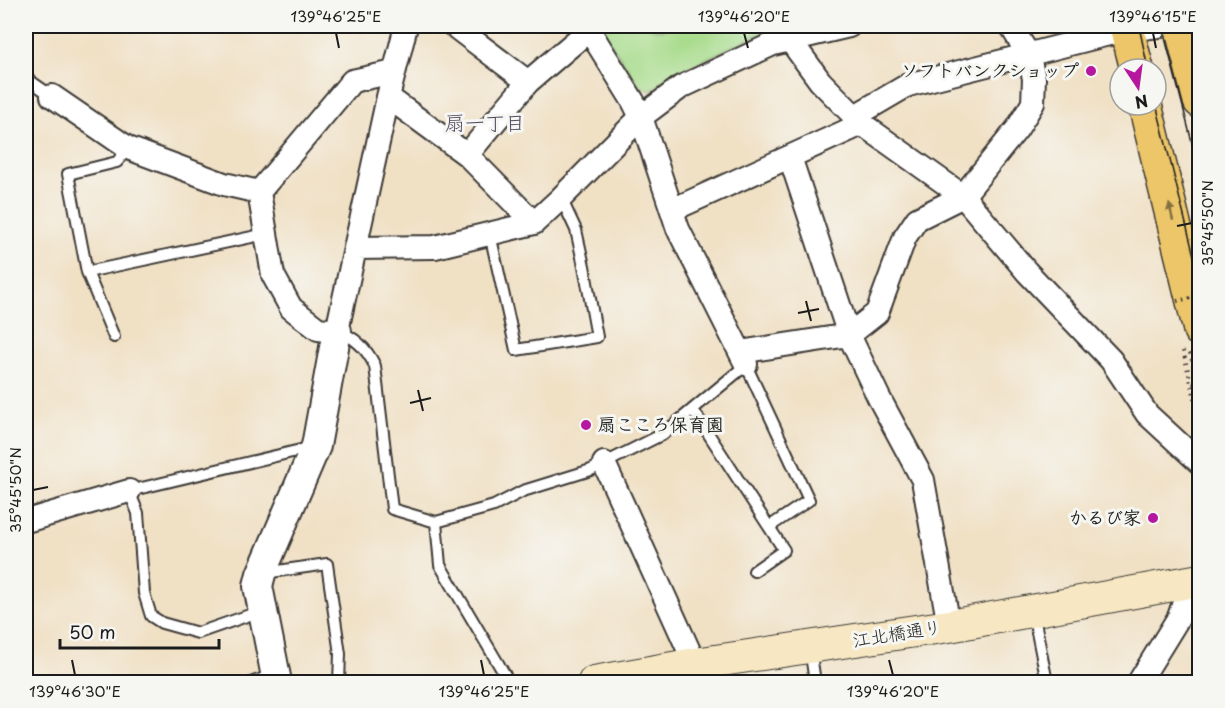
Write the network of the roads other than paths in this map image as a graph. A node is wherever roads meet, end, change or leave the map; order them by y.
1 (406, 26) edge
2 (454, 26) edge
3 (849, 26) edge
4 (1011, 26) edge
5 (1181, 26) edge
6 (1137, 27) edge
7 (586, 28) edge
8 (790, 40) junction
9 (1028, 54) junction
10 (1137, 57) edge
11 (394, 72) junction
12 (26, 78) edge
13 (528, 82) junction
14 (52, 96) joint
15 (388, 97) junction
16 (1200, 101) edge
17 (640, 117) junction
18 (1148, 117) edge
19 (859, 120) junction
20 (128, 148) junction
21 (467, 155) junction
22 (790, 157) junction
23 (259, 192) junction
24 (963, 196) junction
25 (561, 198) junction
26 (672, 210) junction
27 (534, 223) junction
28 (266, 234) junction
29 (490, 234) junction
30 (355, 248) junction
31 (87, 272) junction
32 (1200, 330) edge
33 (337, 331) junction
34 (849, 335) junction
35 (114, 337) dead end
36 (743, 359) junction
37 (693, 410) junction
38 (316, 446) junction
39 (604, 463) junction
40 (1200, 463) edge
41 (129, 491) junction
42 (26, 520) edge
43 (436, 522) junction
44 (769, 527) junction
45 (754, 571) dead end
46 (261, 574) junction
47 (1195, 581) edge
48 (263, 610) junction
49 (1033, 611) junction
50 (949, 626) junction
51 (810, 648) junction
52 (695, 664) junction
53 (505, 675) dead end
54 (269, 680) edge
55 (339, 682) edge
56 (594, 682) edge
57 (815, 682) edge
58 (1047, 682) edge
59 (1138, 682) edge

1 - 11 street
2 - 13 street
3 - 8 street
4 - 9 street
5 - 16 main road
6 - 9 street
6 - 10 main road
7 - 13 street
7 - 17 street
8 - 17 street
8 - 19 street
9 - 19 street
9 - 24 street
11 - 15 street
11 - 23 street
12 - 14 lane
13 - 21 street
14 - 20 street
15 - 21 street
15 - 30 street
17 - 25 street
17 - 26 street
32 -> 18 main road
19 - 22 street
19 - 24 street
20 - 23 street
20 - 31 lane
21 - 27 street
22 - 26 street
22 - 34 street
23 - 28 street
24 - 34 street
24 - 40 street
25 - 27 street
25 - 29 lane
26 - 36 street
27 - 29 street
28 - 31 lane
28 - 33 street
29 - 30 street
30 - 33 street
31 - 35 lane
33 - 38 street
33 - 43 lane
34 - 36 street
34 - 50 street
36 - 37 lane
36 - 44 lane
37 - 39 lane
37 - 44 lane
38 - 41 lane
38 - 46 street
39 - 43 lane
39 - 52 street
41 - 42 street
41 - 48 lane
43 - 53 lane
44 - 45 lane
46 - 48 street
46 - 55 lane
47 - 49 main road, 江北橋通り
47 - 59 street
48 - 54 street
49 - 50 main road, 江北橋通り
49 - 58 lane
50 - 51 main road, 江北橋通り
51 - 52 main road, 江北橋通り
51 - 57 lane
52 - 56 main road, 江北橋通り

